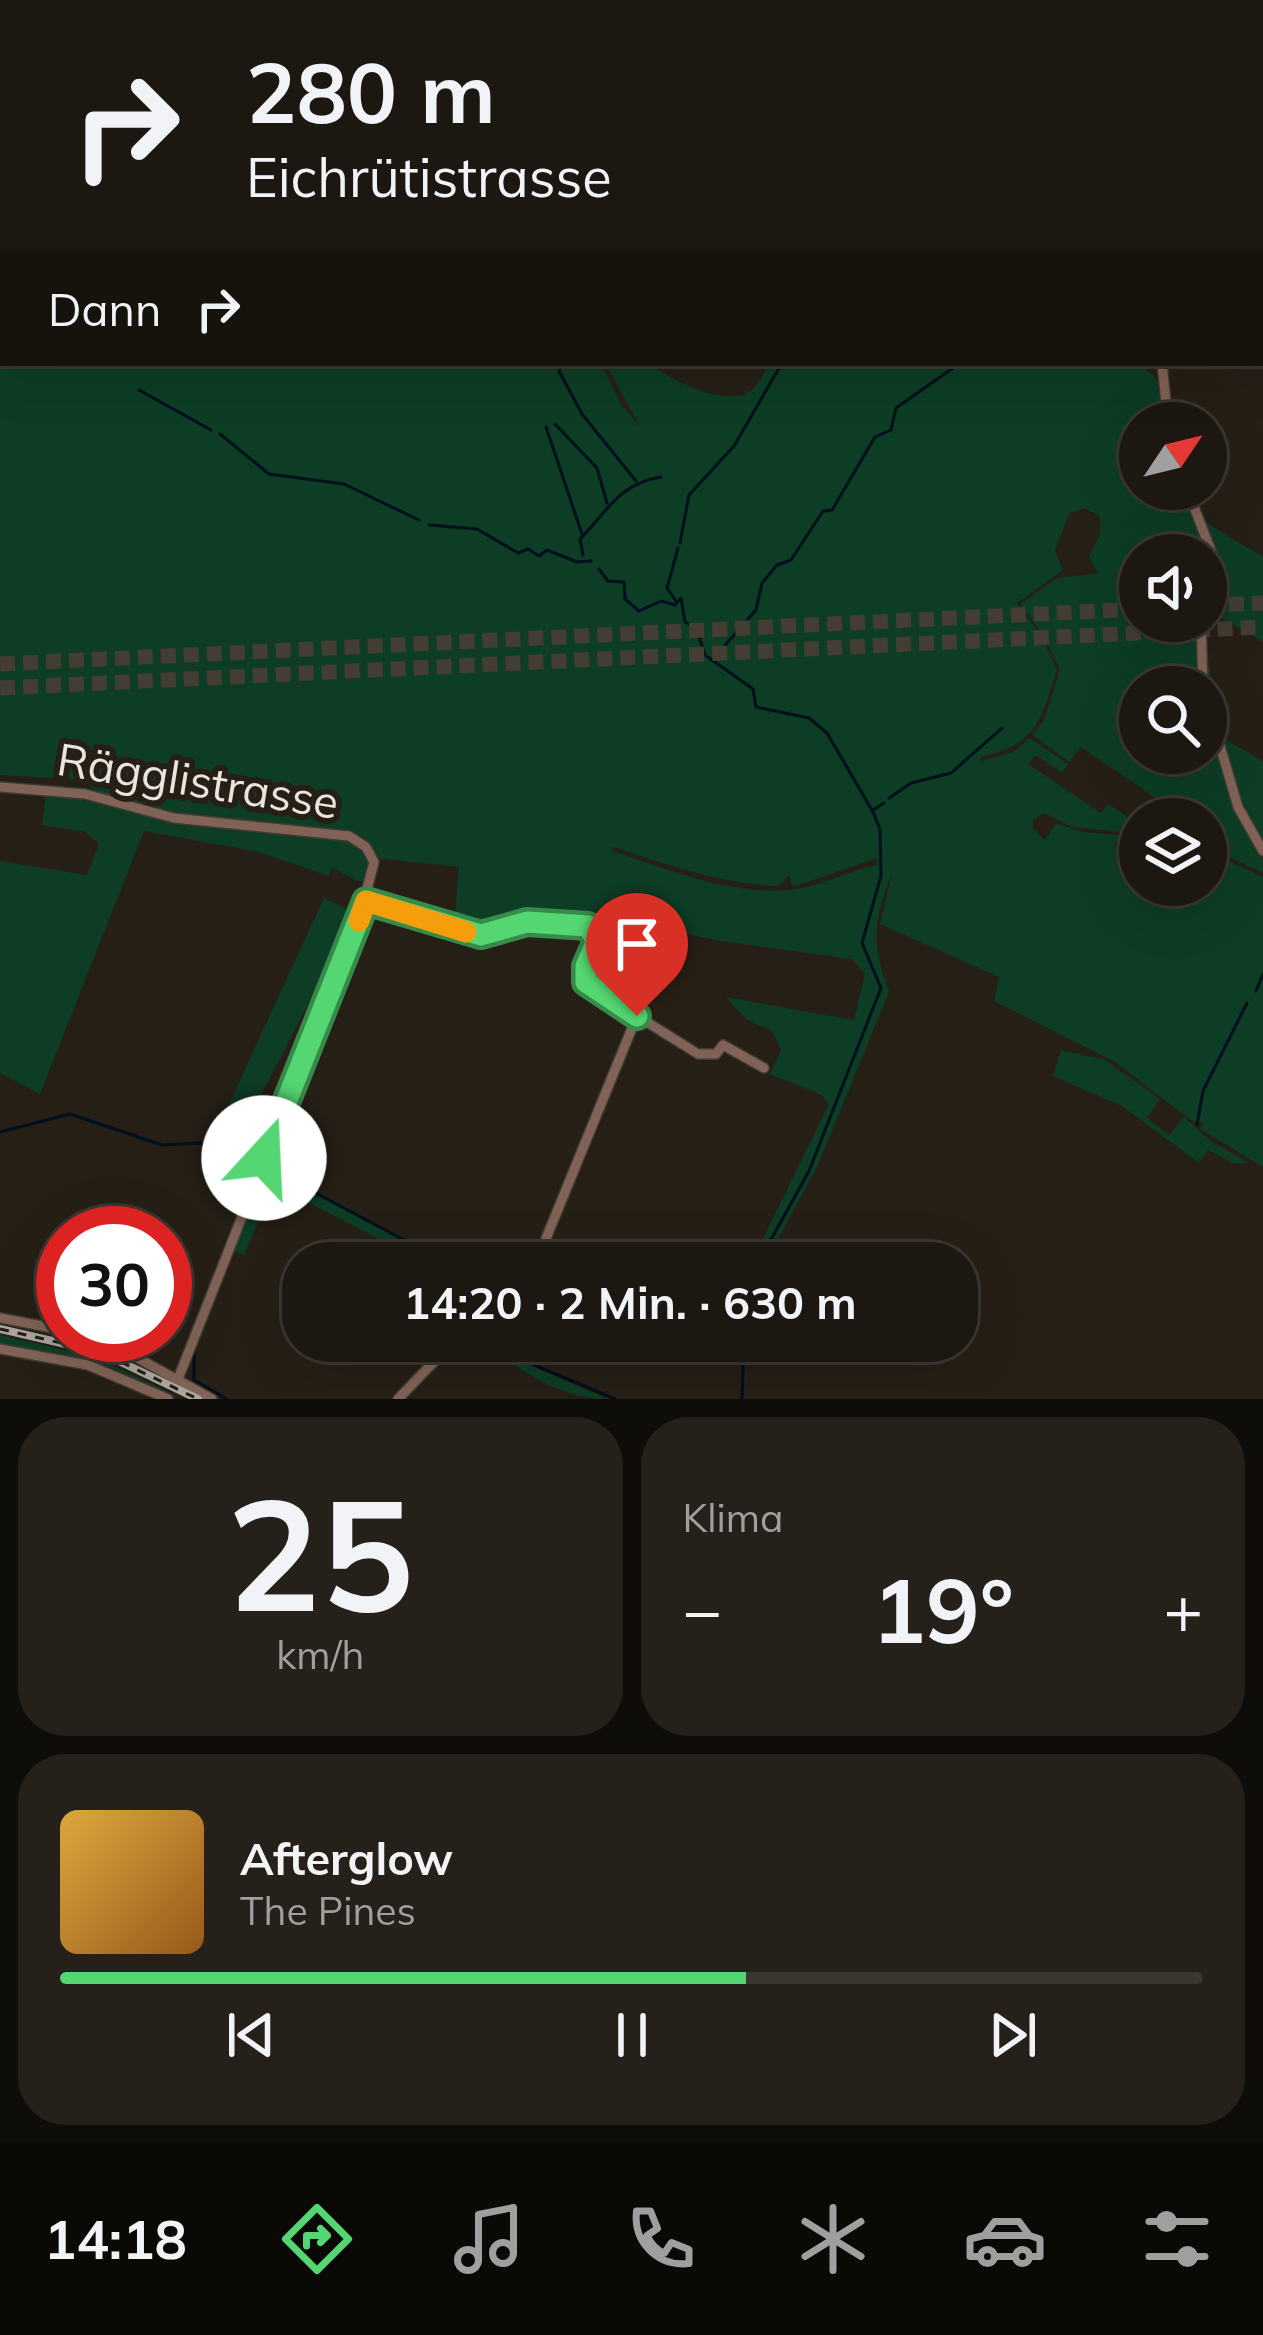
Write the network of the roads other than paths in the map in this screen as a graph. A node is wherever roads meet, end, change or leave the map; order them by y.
1 (1162, 366) edge
2 (1166, 402) edge
3 (1227, 770) edge
4 (0, 788) edge
5 (1263, 851) edge
6 (366, 901) junction
7 (637, 1016) junction
8 (764, 1068) dead end
9 (545, 1242) edge
10 (0, 1318) edge
11 (36, 1325) edge
12 (0, 1349) edge
13 (140, 1362) edge
14 (434, 1362) edge
15 (178, 1379) junction
16 (169, 1399) edge
17 (212, 1399) edge
18 (398, 1399) edge

1 - 2 street
3 - 5 street
4 - 6 street, Rägglistrasse
6 - 7 street
6 - 15 street
7 - 8 street
7 - 9 street
10 - 11 street
12 - 16 street
13 - 15 street
14 - 18 street
15 - 17 street

